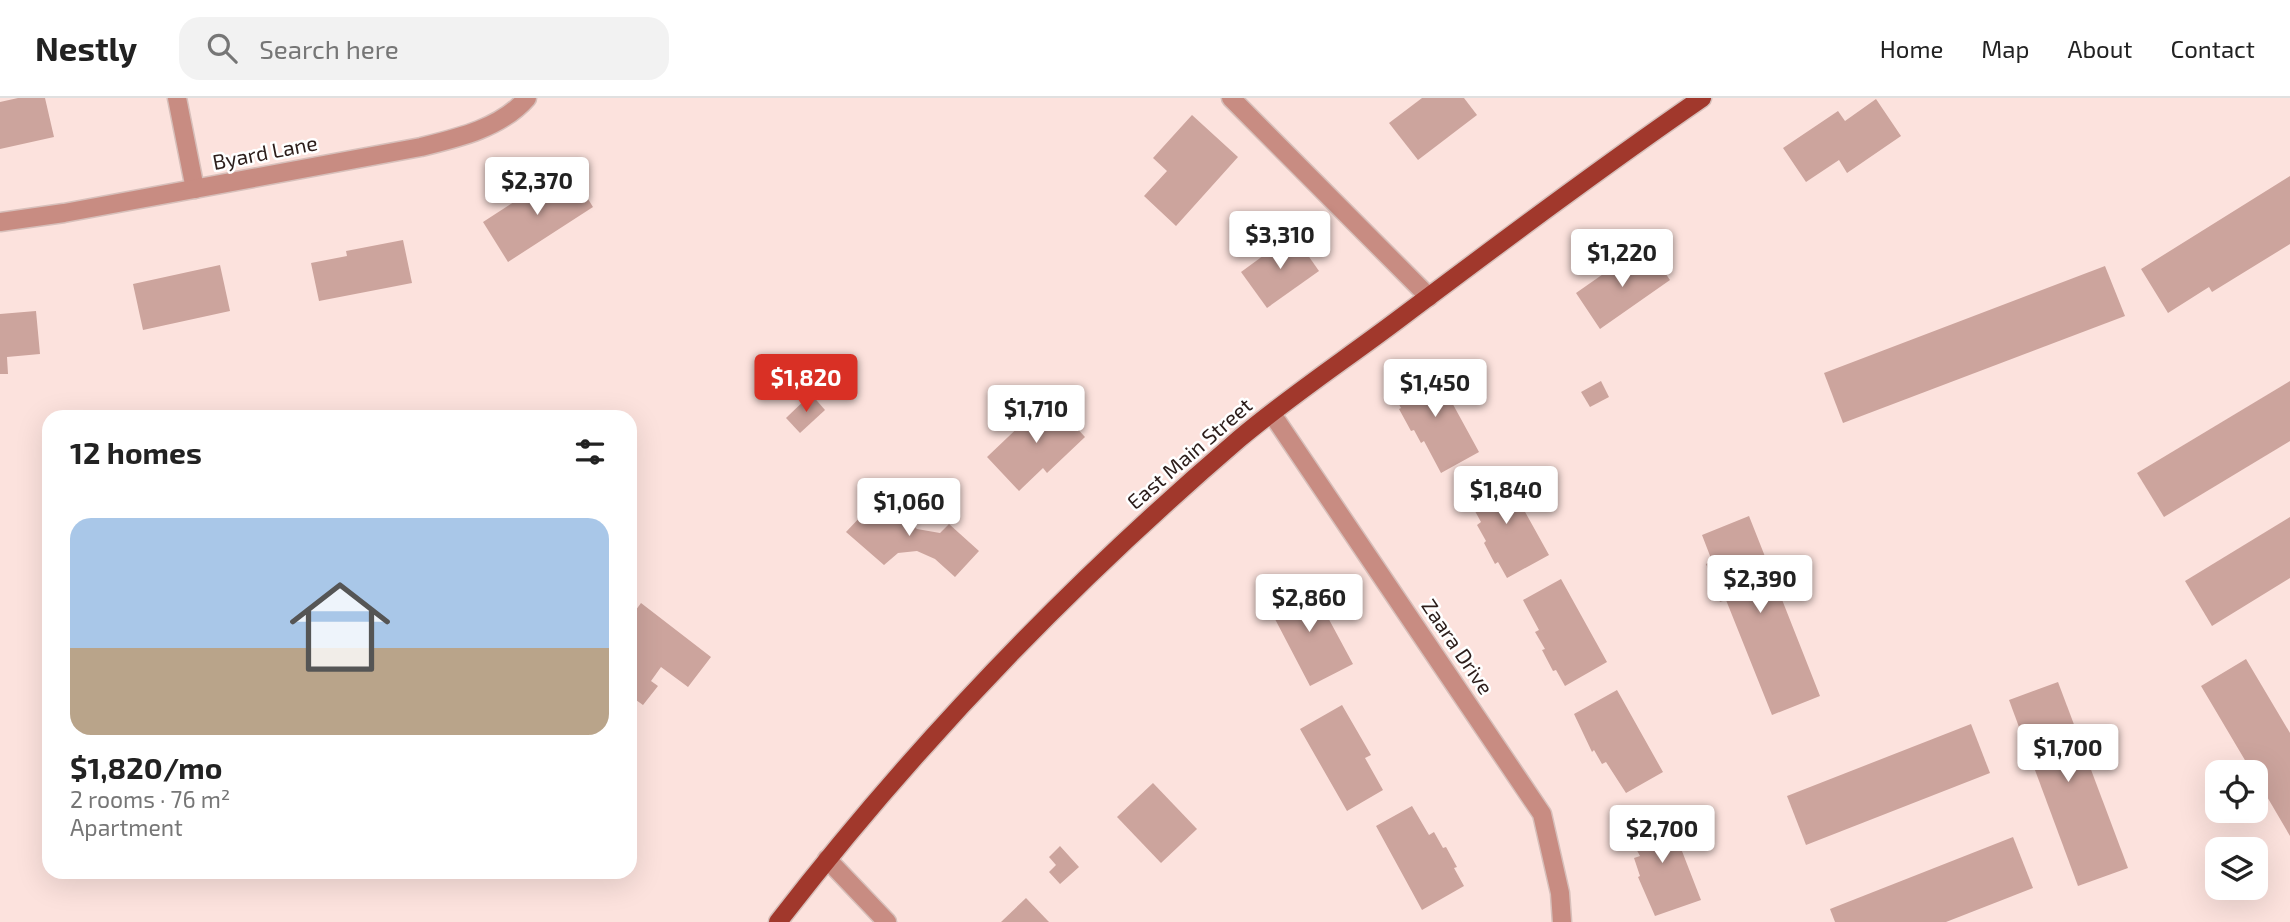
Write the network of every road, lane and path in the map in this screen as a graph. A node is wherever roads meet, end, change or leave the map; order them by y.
1 (177, 98) edge
2 (527, 98) edge
3 (1231, 98) edge
4 (1702, 98) edge
5 (195, 189) junction
6 (0, 222) edge
7 (1429, 297) junction
8 (1272, 414) junction
9 (827, 859) junction
10 (778, 922) edge
11 (887, 922) edge
12 (1562, 922) edge

1 - 5 street
2 - 5 street, Byard Lane
3 - 7 street
4 - 7 main road, East Main Street
5 - 6 street, Byard Lane
7 - 8 main road, East Main Street
8 - 9 main road, East Main Street
8 - 12 street, Zaara Drive
9 - 10 main road, East Main Street
9 - 11 street

